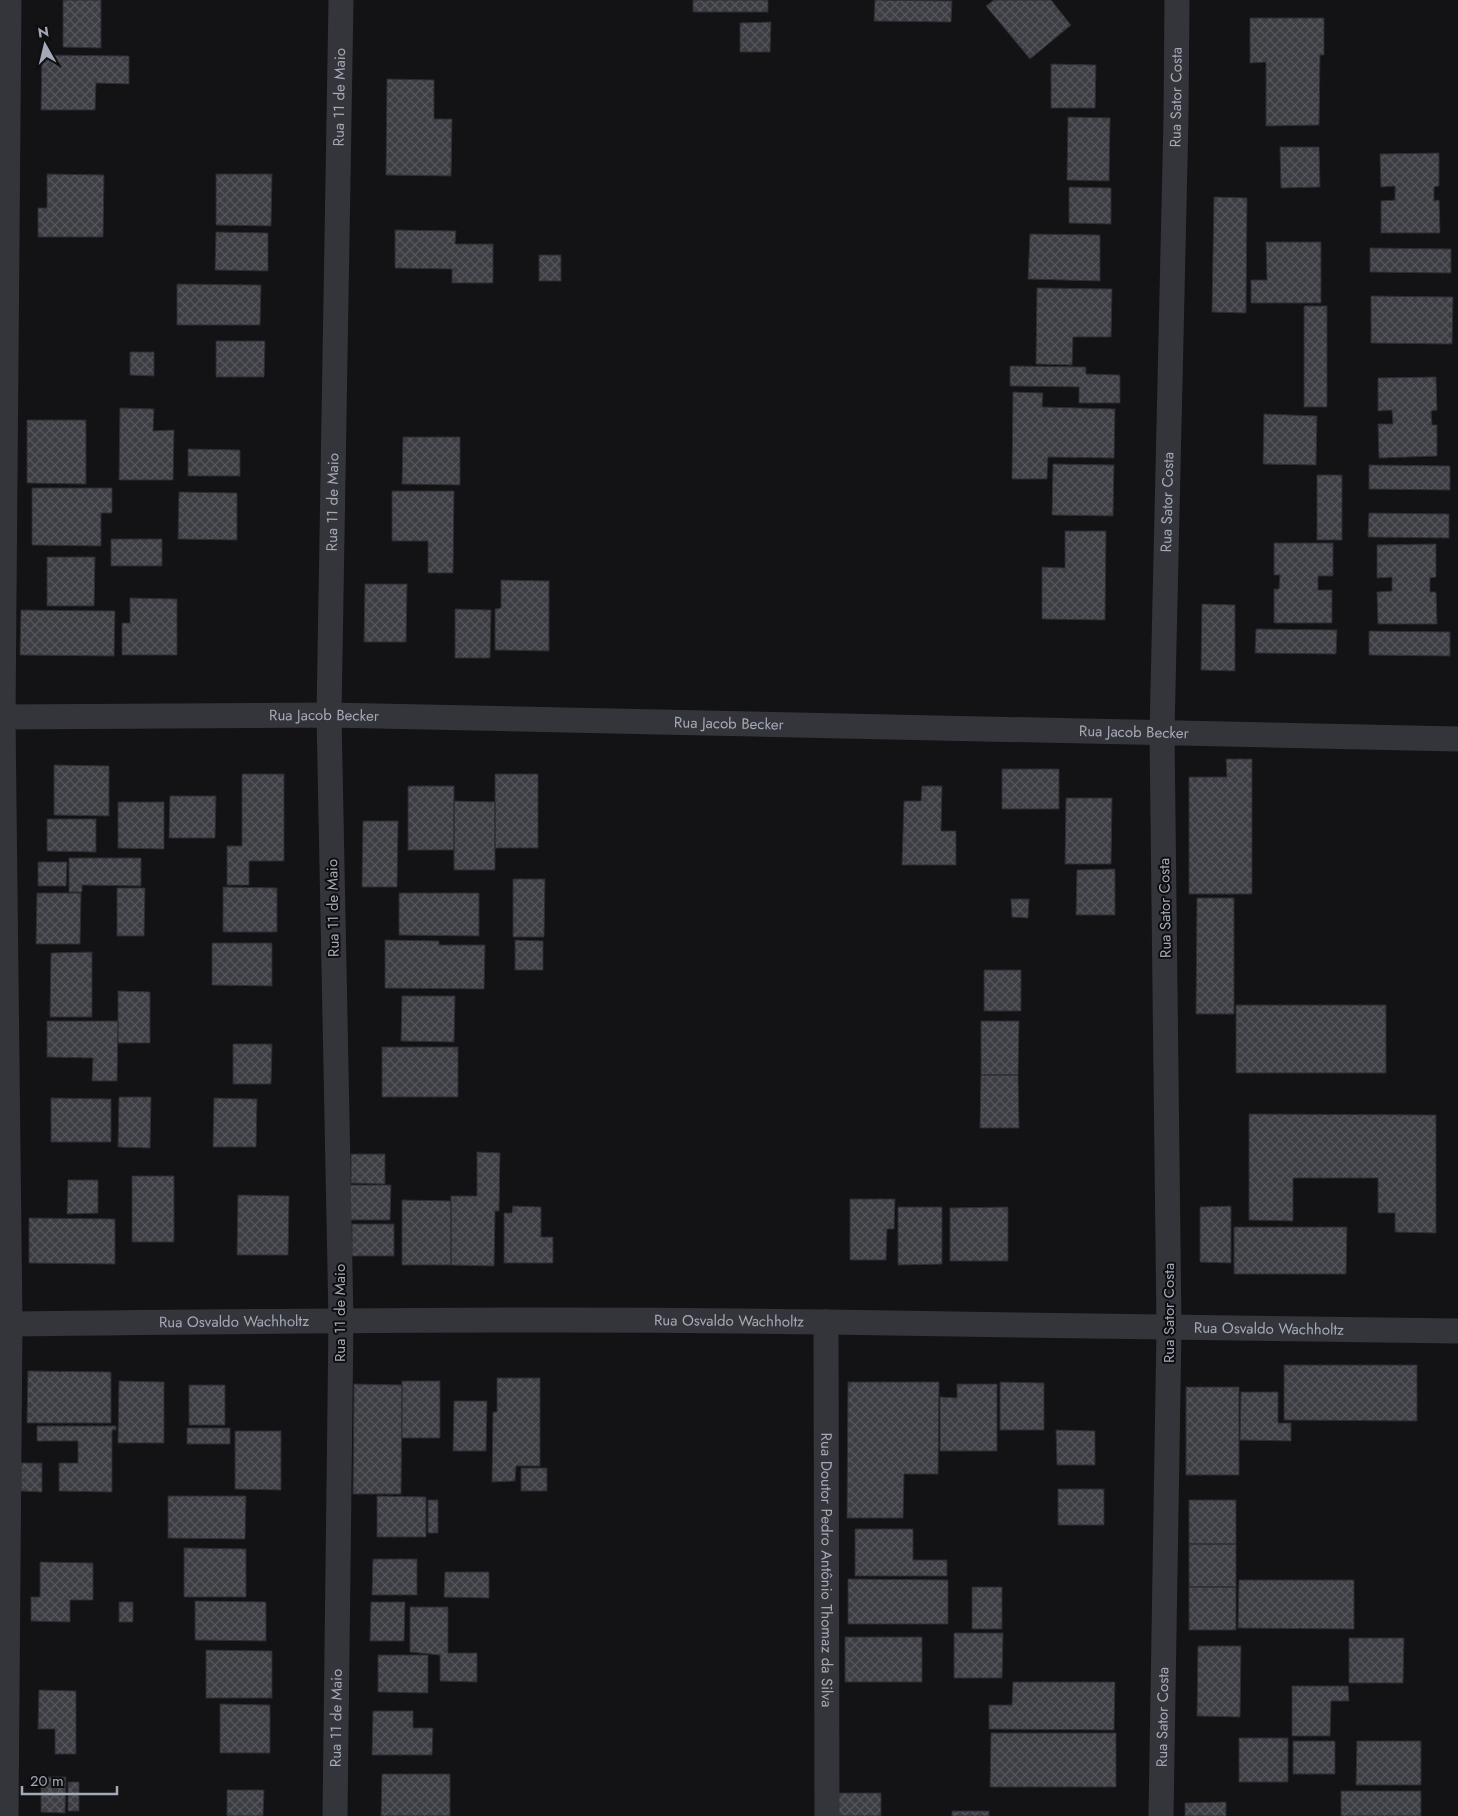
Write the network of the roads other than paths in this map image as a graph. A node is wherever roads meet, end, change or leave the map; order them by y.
1 (8, 0) edge
2 (341, 0) edge
3 (1177, 0) edge
4 (329, 716) junction
5 (1, 717) edge
6 (1162, 734) junction
7 (1458, 739) edge
8 (341, 1320) junction
9 (826, 1322) junction
10 (5, 1324) edge
11 (1170, 1329) junction
12 (1458, 1330) edge
13 (6, 1816) edge
14 (335, 1816) edge
15 (827, 1816) edge
16 (1161, 1816) edge

1 - 5 street
2 - 4 street, Rua 11 de Maio
3 - 6 street, Rua Sator Costa
4 - 5 street, Rua Jacob Becker
4 - 6 street, Rua Jacob Becker
4 - 8 street, Rua 11 de Maio
5 - 10 street
6 - 7 street, Rua Jacob Becker
6 - 11 street, Rua Sator Costa
8 - 9 street, Rua Osvaldo Wachholtz
8 - 10 street, Rua Osvaldo Wachholtz
8 - 14 street, Rua 11 de Maio
9 - 11 street, Rua Osvaldo Wachholtz
9 - 15 street, Rua Doutor Pedro Antônio Thomaz da Silva
10 - 13 street
11 - 12 street, Rua Osvaldo Wachholtz
11 - 16 street, Rua Sator Costa

